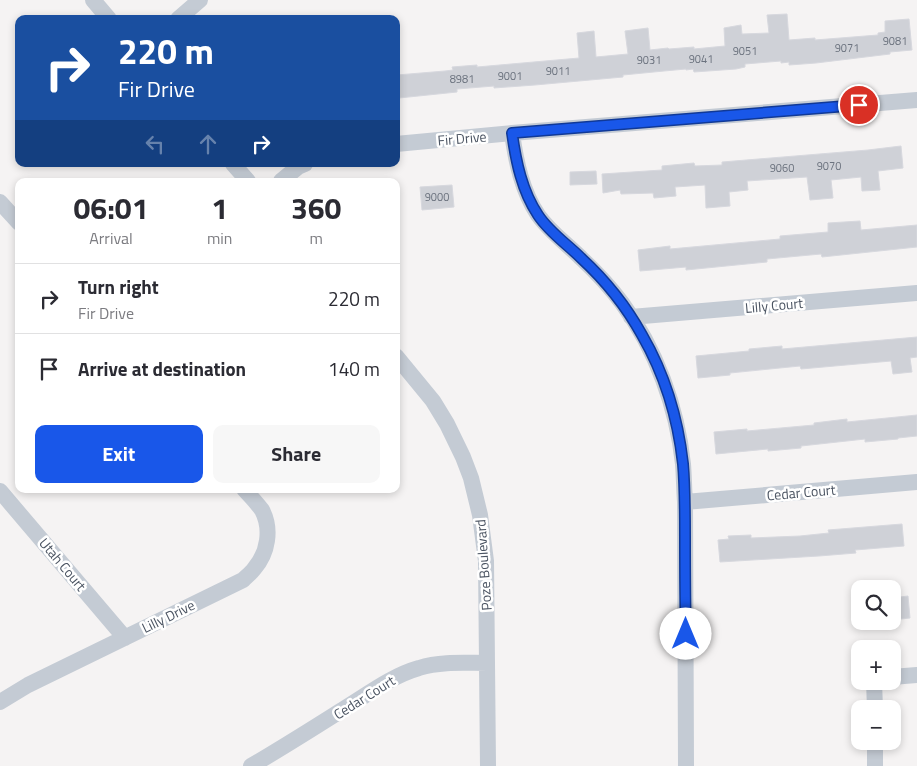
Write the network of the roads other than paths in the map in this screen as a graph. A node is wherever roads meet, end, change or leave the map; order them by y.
1 (93, 0) edge
2 (200, 0) edge
3 (106, 15) edge
4 (183, 15) edge
5 (917, 100) edge
6 (512, 133) junction
7 (400, 144) edge
8 (235, 167) edge
9 (298, 167) edge
10 (245, 178) edge
11 (285, 178) edge
12 (0, 202) edge
13 (15, 219) edge
14 (917, 293) edge
15 (631, 317) junction
16 (400, 361) edge
17 (917, 482) edge
18 (0, 490) edge
19 (247, 493) edge
20 (685, 502) junction
21 (125, 638) junction
22 (487, 663) junction
23 (917, 675) edge
24 (901, 676) edge
25 (0, 702) edge
26 (875, 750) edge
27 (251, 766) edge
28 (488, 766) edge
29 (686, 766) edge
30 (875, 766) edge

1 - 3 street
2 - 4 street
5 - 6 street, Fir Drive
6 - 7 street, Fir Drive
6 - 15 street
8 - 10 street
9 - 11 street
12 - 13 street
14 - 15 street, Lilly Court
15 - 20 street
16 - 22 street, Poze Boulevard
17 - 20 street, Cedar Court
18 - 21 street, Utah Court
19 - 21 street, Lilly Drive
20 - 29 street
21 - 25 street, Lilly Drive
22 - 27 street, Cedar Court
22 - 28 street, Poze Boulevard
23 - 24 street
26 - 30 street

